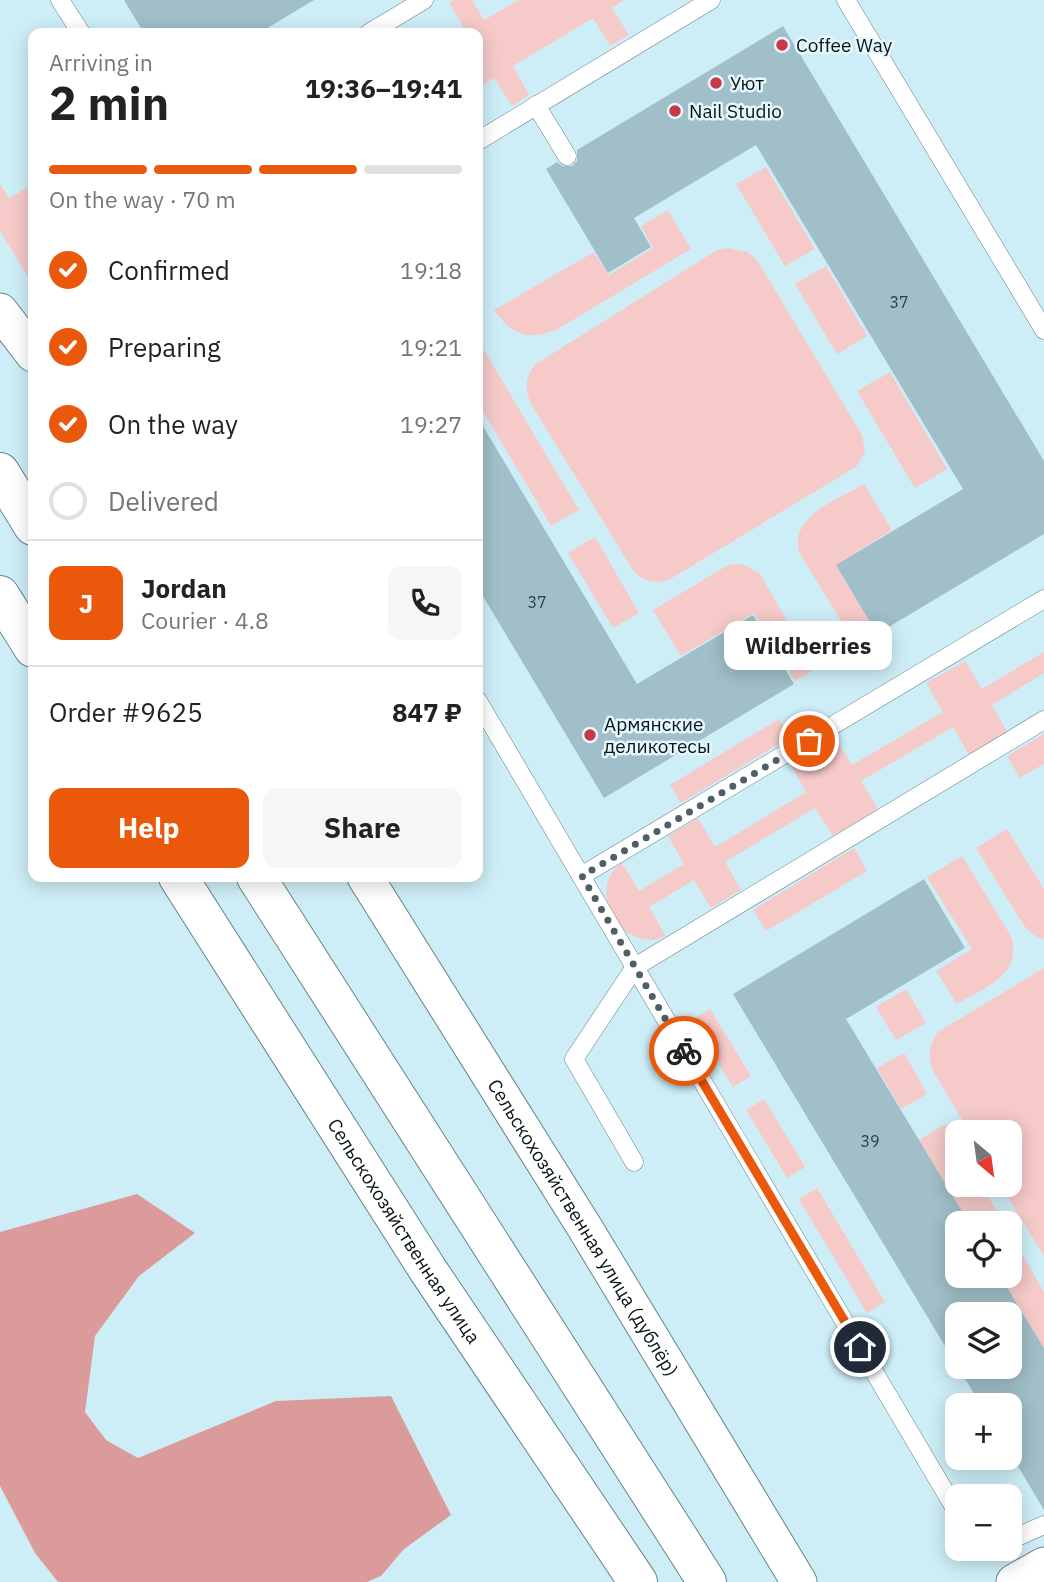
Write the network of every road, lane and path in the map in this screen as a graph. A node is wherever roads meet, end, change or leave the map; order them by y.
1 (60, 0) edge
2 (424, 0) edge
3 (711, 0) edge
4 (846, 0) edge
5 (77, 28) edge
6 (377, 28) edge
7 (536, 105) junction
8 (483, 138) edge
9 (567, 156) dead end
10 (0, 311) edge
11 (1044, 330) edge
12 (28, 347) edge
13 (0, 472) edge
14 (28, 518) edge
15 (0, 595) edge
16 (1044, 599) edge
17 (28, 640) edge
18 (483, 709) edge
19 (1044, 720) edge
20 (582, 876) junction
21 (181, 882) edge
22 (259, 882) edge
23 (368, 882) edge
24 (635, 968) junction
25 (634, 1162) dead end
26 (945, 1492) edge
27 (1044, 1525) edge
28 (1022, 1534) edge
29 (1044, 1565) edge
30 (638, 1582) edge
31 (706, 1582) edge
32 (799, 1582) edge
33 (1014, 1582) edge

1 - 5 lane
2 - 6 lane
3 - 7 lane
4 - 11 lane
7 - 8 lane
7 - 9 lane
10 - 12 street
13 - 14 main road
15 - 17 main road
16 - 20 lane
18 - 20 lane
19 - 24 lane
20 - 24 lane
21 - 30 main road, Сельскохозяйственная улица
22 - 31 main road
23 - 32 street, Сельскохозяйственная улица (дублёр)
24 - 25 lane
24 - 26 lane
27 - 28 lane
29 - 33 street

